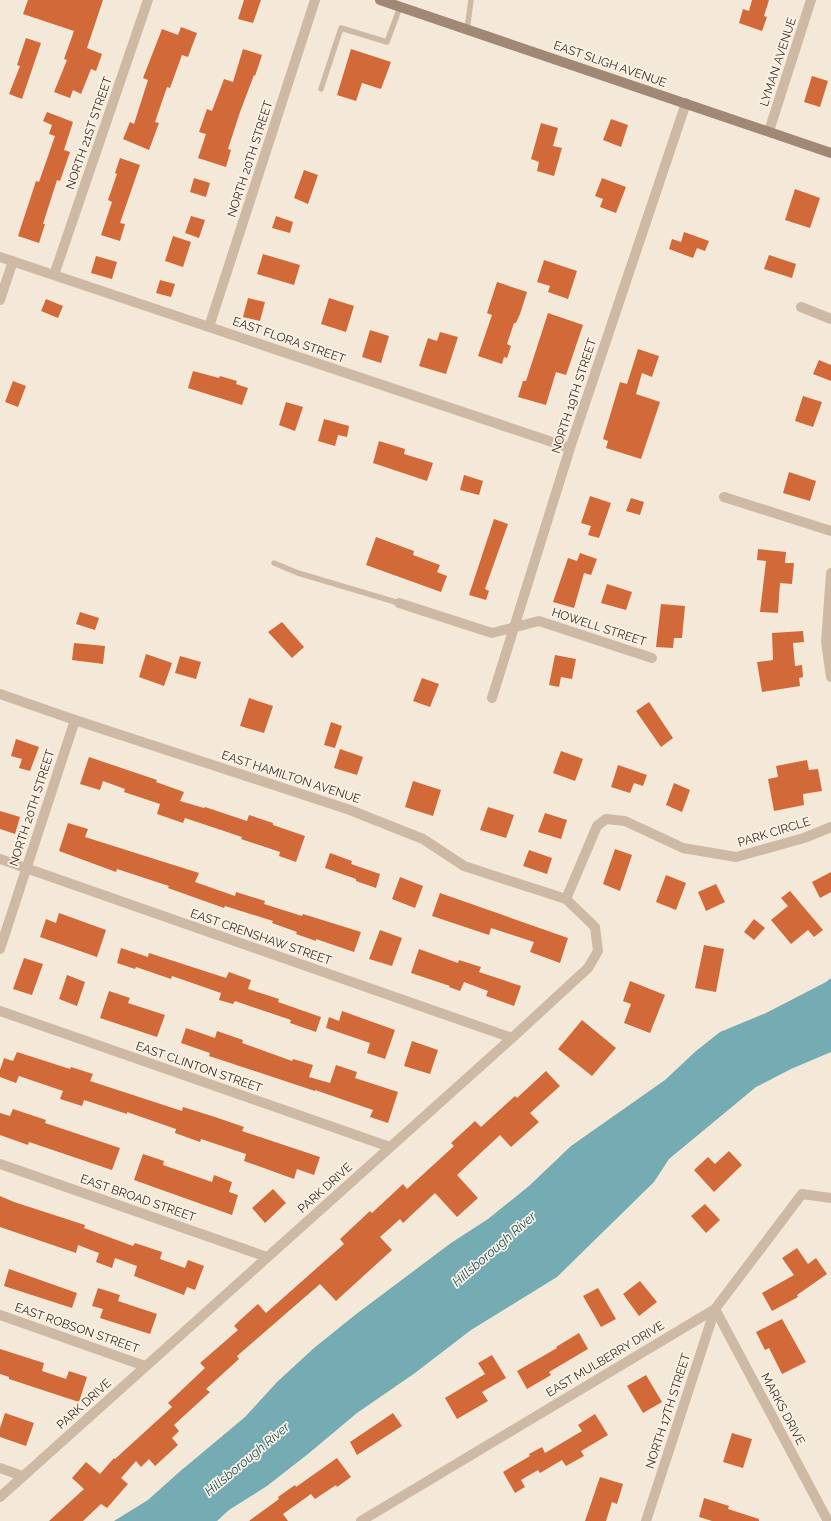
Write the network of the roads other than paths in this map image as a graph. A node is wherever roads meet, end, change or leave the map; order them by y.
1 (148, 0) edge
2 (316, 0) edge
3 (380, 0) edge
4 (471, 0) edge
5 (811, 0) edge
6 (400, 7) junction
7 (467, 30) junction
8 (320, 89) dead end
9 (686, 103) junction
10 (769, 131) junction
11 (831, 153) edge
12 (0, 257) edge
13 (13, 261) junction
14 (54, 275) junction
15 (0, 300) edge
16 (801, 307) dead end
17 (831, 319) edge
18 (209, 327) junction
19 (570, 448) junction
20 (724, 497) dead end
21 (831, 531) edge
22 (274, 563) dead end
23 (831, 573) edge
24 (399, 603) joint
25 (516, 627) junction
26 (828, 641) edge
27 (652, 658) dead end
28 (831, 677) edge
29 (0, 694) edge
30 (492, 698) dead end
31 (75, 720) junction
32 (831, 827) edge
33 (0, 860) edge
34 (26, 868) junction
35 (566, 899) junction
36 (0, 949) edge
37 (0, 1011) edge
38 (512, 1038) junction
39 (390, 1147) junction
40 (0, 1164) edge
41 (831, 1198) edge
42 (267, 1257) junction
43 (715, 1309) junction
44 (0, 1315) edge
45 (145, 1366) junction
46 (0, 1468) edge
47 (22, 1476) junction
48 (0, 1497) edge
49 (361, 1521) edge
50 (646, 1521) edge
51 (828, 1521) edge

1 - 14 street, NORTH 21ST STREET
2 - 18 street, NORTH 20TH STREET
3 - 6 street, EAST SLIGH AVENUE
4 - 7 lane
5 - 10 street, LYMAN AVENUE
6 - 7 street, EAST SLIGH AVENUE
6 - 8 lane
7 - 9 street, EAST SLIGH AVENUE
9 - 10 street, EAST SLIGH AVENUE
9 - 19 street, NORTH 19TH STREET
10 - 11 street, EAST SLIGH AVENUE
12 - 13 street, EAST FLORA STREET
13 - 14 street, EAST FLORA STREET
13 - 15 street
14 - 18 street, EAST FLORA STREET
16 - 17 street
18 - 19 street, EAST FLORA STREET
19 - 25 street, NORTH 19TH STREET
20 - 21 street
22 - 24 lane
23 - 26 street
24 - 25 street, HOWELL STREET
25 - 27 street, HOWELL STREET
25 - 30 street, NORTH 19TH STREET
26 - 28 street
29 - 31 street, EAST HAMILTON AVENUE
31 - 34 street, NORTH 20TH STREET
31 - 35 street, EAST HAMILTON AVENUE
32 - 35 street, PARK CIRCLE
33 - 34 street, EAST CRENSHAW STREET
34 - 36 street, NORTH 20TH STREET
34 - 38 street, EAST CRENSHAW STREET
35 - 38 street, PARK DRIVE
37 - 39 street, EAST CLINTON STREET
38 - 39 street, PARK DRIVE
39 - 42 street, PARK DRIVE
40 - 42 street, EAST BROAD STREET
41 - 43 street, EAST MULBERRY DRIVE
42 - 45 street, PARK DRIVE
43 - 49 street, EAST MULBERRY DRIVE
43 - 50 street, NORTH 17TH STREET
43 - 51 street, MARKS DRIVE
44 - 45 street, EAST ROBSON STREET
45 - 47 street, PARK DRIVE
46 - 47 street
47 - 48 street, PARK DRIVE

